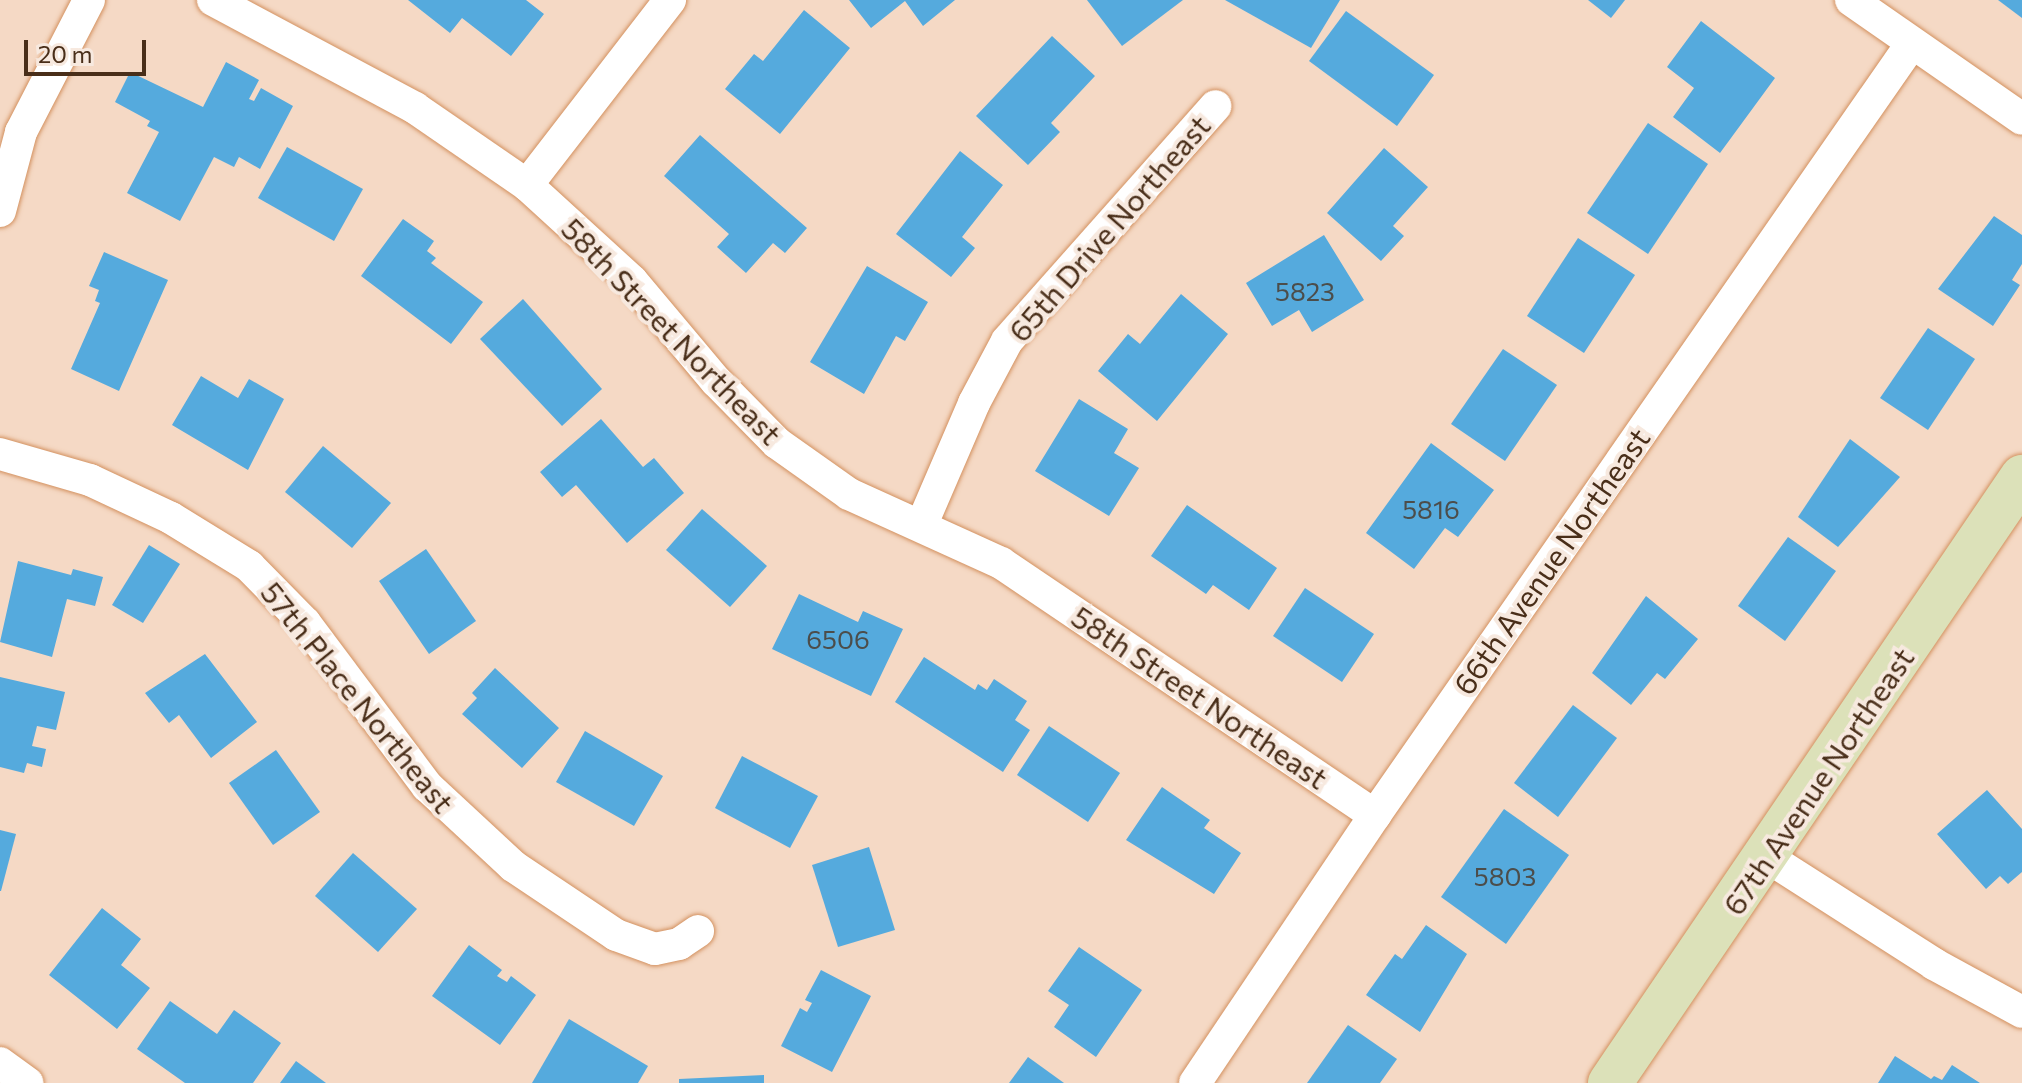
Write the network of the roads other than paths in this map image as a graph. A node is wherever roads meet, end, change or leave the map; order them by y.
1 (89, 0) edge
2 (213, 0) edge
3 (670, 0) edge
4 (1851, 0) edge
5 (1912, 43) junction
6 (1216, 106) dead end
7 (2022, 119) edge
8 (527, 185) junction
9 (0, 211) edge
10 (0, 454) edge
11 (2022, 477) edge
12 (922, 524) junction
13 (1375, 815) junction
14 (1767, 857) junction
15 (698, 931) dead end
16 (2022, 1012) edge
17 (0, 1063) edge
18 (28, 1083) edge
19 (1195, 1083) edge
20 (1610, 1083) edge

1 - 9 street
2 - 8 street, 58th Street Northeast
3 - 8 street
4 - 5 street
5 - 7 street
5 - 13 street, 66th Avenue Northeast
6 - 12 street, 65th Drive Northeast
8 - 12 street, 58th Street Northeast
10 - 15 street, 57th Place Northeast
11 - 14 street, 67th Avenue Northeast
12 - 13 street, 58th Street Northeast
13 - 19 street, 66th Avenue Northeast
14 - 16 street
14 - 20 street, 67th Avenue Northeast
17 - 18 street

